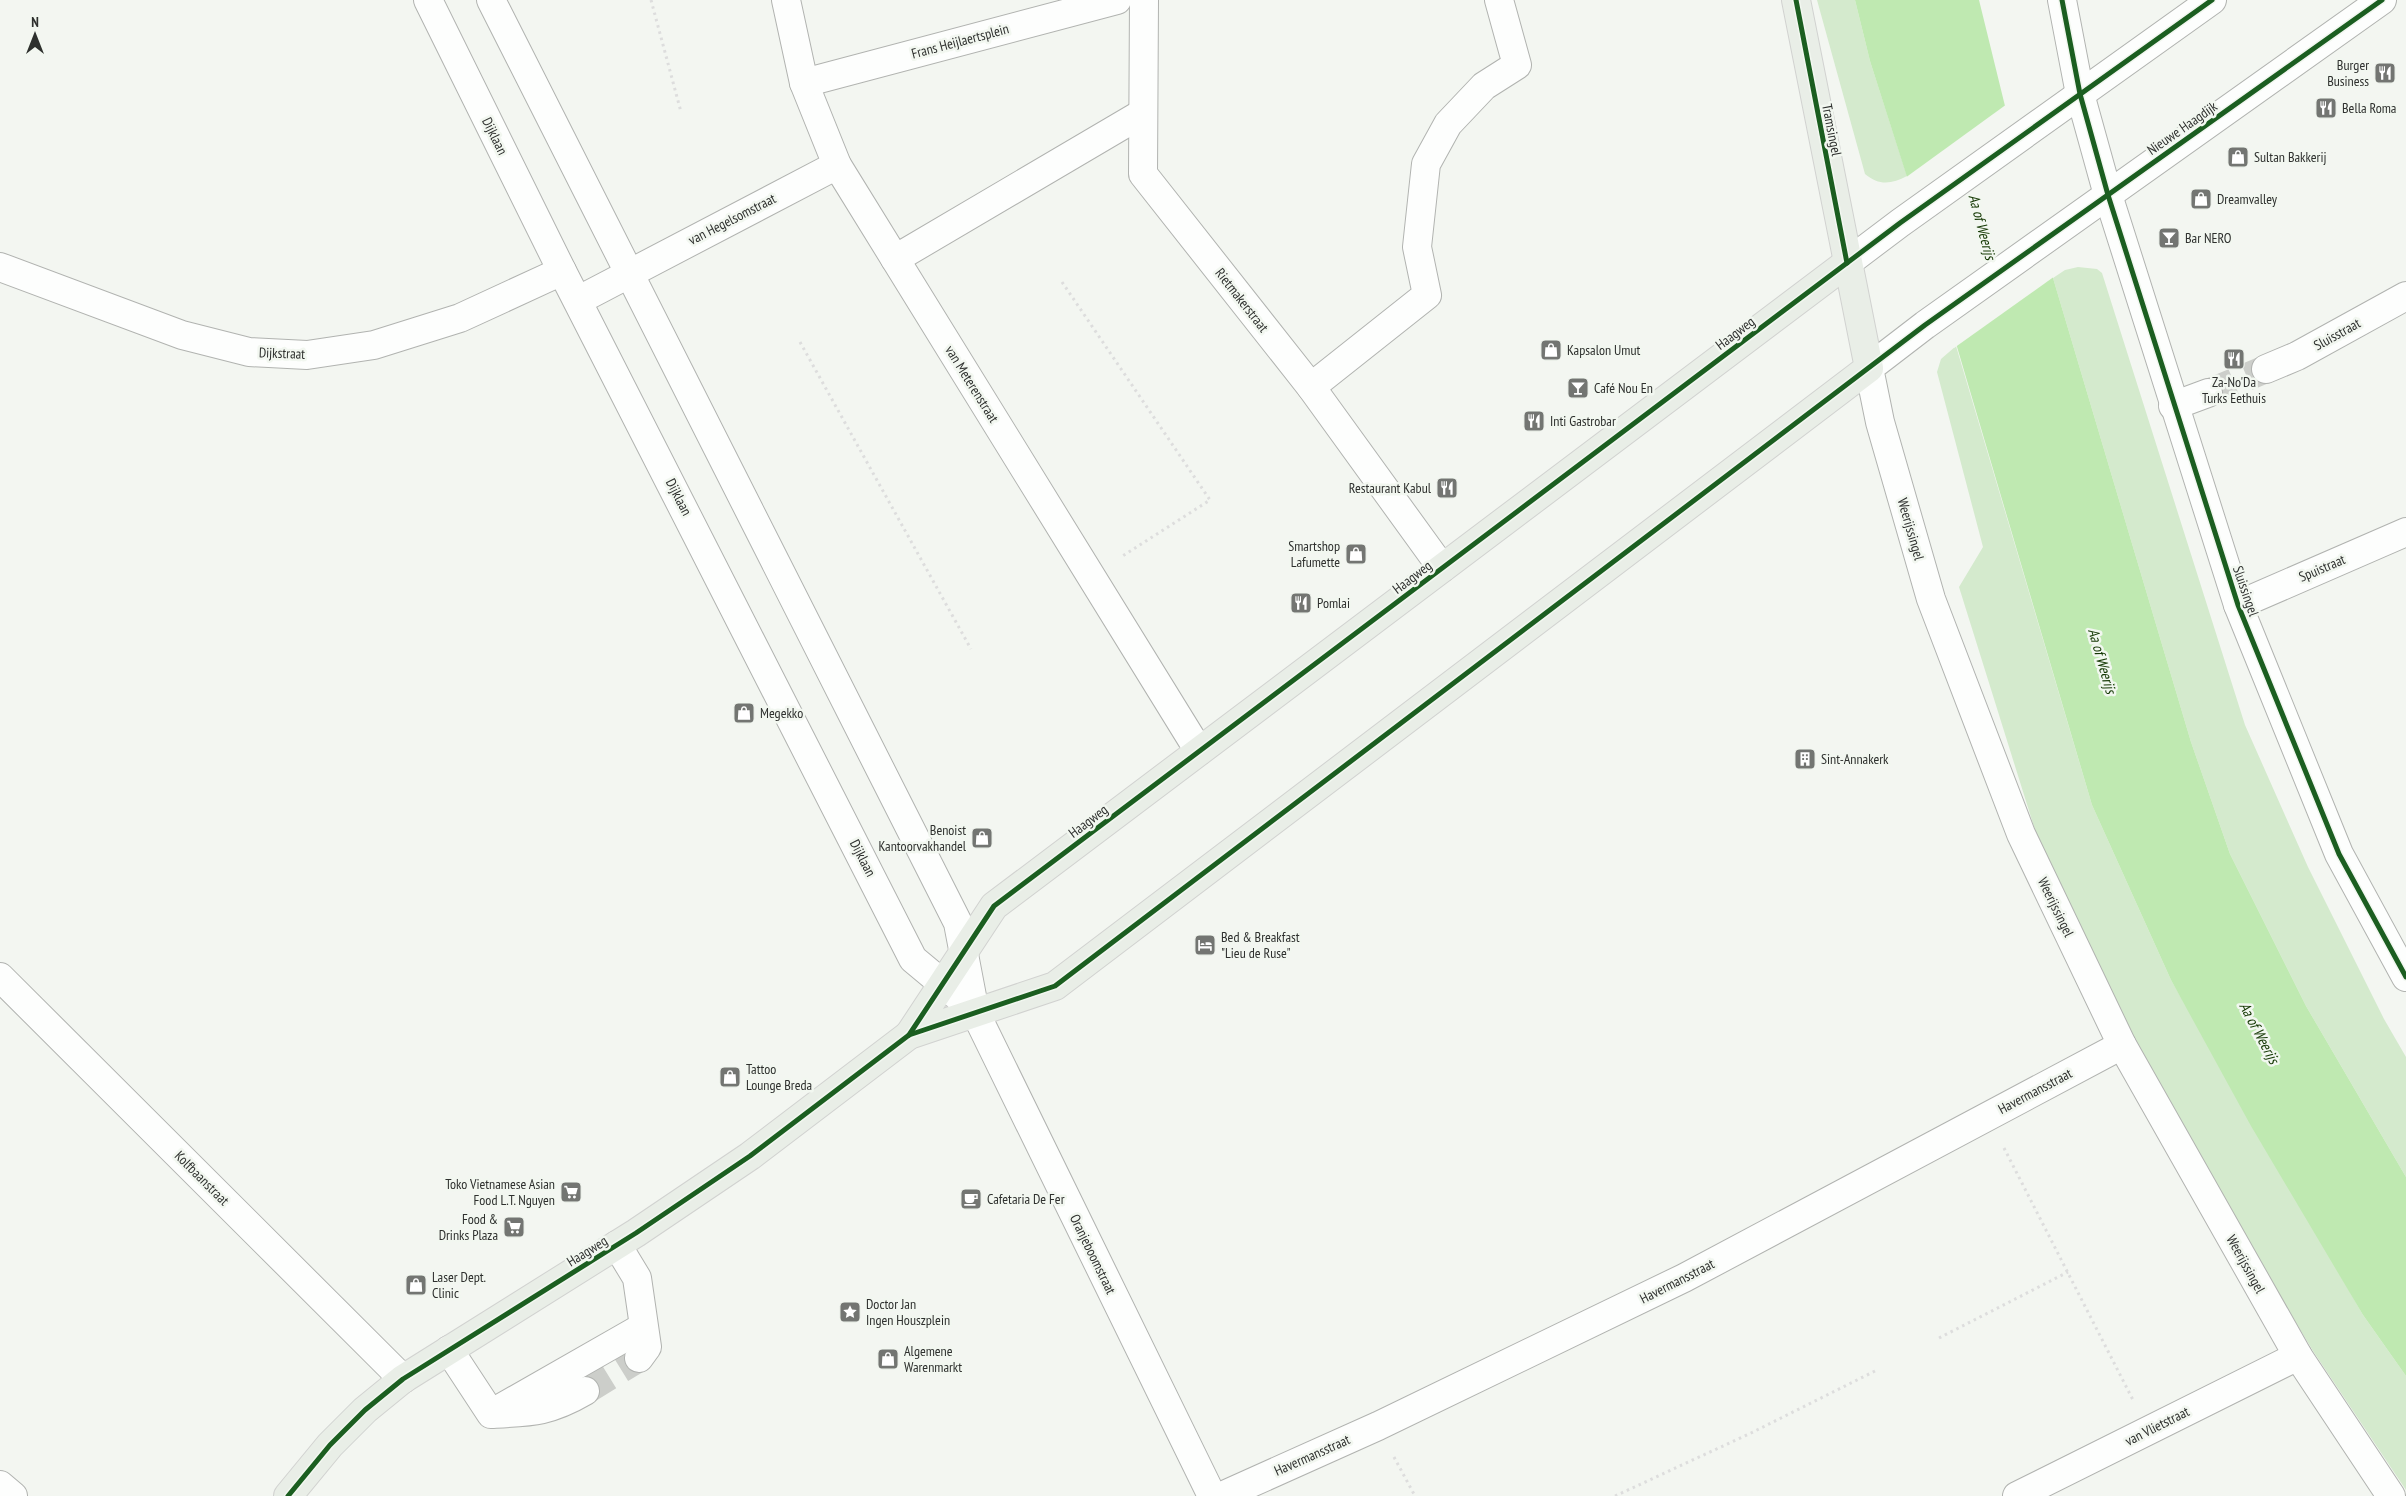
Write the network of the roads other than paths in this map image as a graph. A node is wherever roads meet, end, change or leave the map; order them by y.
1 (428, 0) edge
2 (491, 0) edge
3 (786, 0) edge
4 (1116, 0) edge
5 (1144, 0) edge
6 (1499, 0) edge
7 (1796, 0) edge
8 (2062, 0) edge
9 (2212, 0) edge
10 (2382, 0) edge
11 (804, 83) junction
12 (2080, 94) junction
13 (1143, 113) junction
14 (837, 165) junction
15 (2108, 195) junction
16 (895, 259) junction
17 (1847, 263) junction
18 (0, 268) edge
19 (562, 271) junction
20 (628, 274) junction
21 (1996, 275) joint
22 (2406, 296) edge
23 (579, 300) junction
24 (1869, 368) junction
25 (2266, 369) tunnel mouth
26 (1311, 387) junction
27 (2208, 393) tunnel mouth
28 (2173, 406) junction
29 (2406, 532) edge
30 (1442, 568) junction
31 (2238, 605) junction
32 (1199, 751) junction
33 (964, 952) junction
34 (0, 977) edge
35 (2406, 977) edge
36 (942, 984) junction
37 (975, 1012) junction
38 (909, 1035) junction
39 (2122, 1044) junction
40 (617, 1245) junction
41 (643, 1327) junction
42 (450, 1350) junction
43 (2298, 1356) junction
44 (639, 1358) tunnel mouth
45 (403, 1379) junction
46 (585, 1391) tunnel mouth
47 (491, 1414) junction
48 (0, 1485) edge
49 (13, 1496) edge
50 (288, 1496) edge
51 (1212, 1496) edge
52 (1222, 1496) edge
53 (2017, 1496) edge
54 (2391, 1496) edge

1 - 19 street, Dijklaan
2 - 20 street
3 - 11 street, van Meterenstraat
4 - 11 street, Frans Heijlaertsplein
5 - 13 street, Rietmakerstraat
6 - 26 street
7 - 17 main road, Tramsingel
8 - 12 street, Sluissingel
9 - 12 street
10 - 15 street, Nieuwe Haagdijk
11 - 14 street, van Meterenstraat
12 - 15 street, Sluissingel
12 - 17 street, Haagweg
13 - 16 street
13 - 26 street, Rietmakerstraat
14 - 16 street, van Meterenstraat
14 - 20 street, van Hegelsomstraat
15 - 21 street, Nieuwe Haagdijk
15 - 28 street, Sluissingel
16 - 32 street, van Meterenstraat
17 - 24 main road, Weerijssingel
17 - 30 main road, Haagweg
18 - 19 street, Dijkstraat
19 - 23 street, Dijklaan
20 - 23 street, van Hegelsomstraat
20 - 33 street
21 - 24 street, Haagweg
22 - 25 street, Sluisstraat
23 - 36 street, Dijklaan
24 - 37 main road, Haagweg
24 - 39 street, Weerijssingel
26 - 30 street, Rietmakerstraat
27 - 28 street
28 - 31 street, Sluissingel
29 - 31 street, Spuistraat
30 - 32 main road, Haagweg
31 - 35 street, Sluissingel
32 - 33 main road, Haagweg
33 - 36 main road, Haagweg
33 - 37 street
34 - 45 street, Kolfbaanstraat
36 - 37 street, Dijklaan
36 - 38 main road, Haagweg
37 - 38 main road, Haagweg
37 - 51 street, Oranjeboomstraat
38 - 40 main road, Haagweg
39 - 43 street, Weerijssingel
39 - 52 street, Havermansstraat
40 - 41 street
40 - 42 main road, Haagweg
41 - 44 street
41 - 47 street
42 - 45 main road, Haagweg
42 - 47 street
43 - 53 street, van Vlietstraat
43 - 54 street, Weerijssingel
45 - 50 main road, Haagweg
46 - 47 street
48 - 49 street

